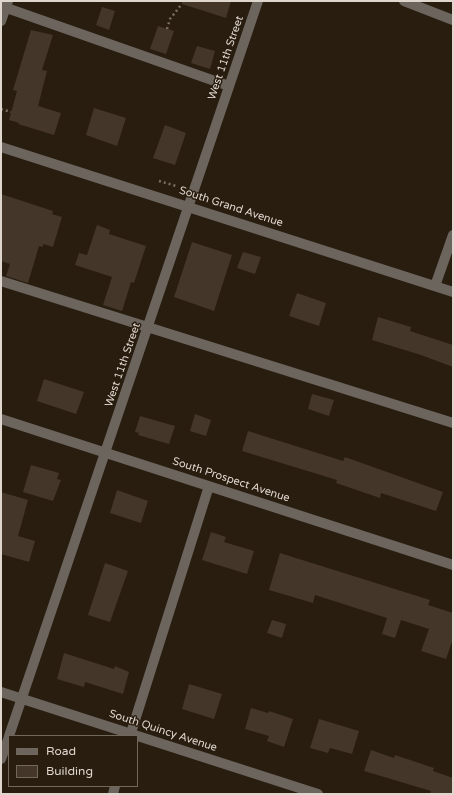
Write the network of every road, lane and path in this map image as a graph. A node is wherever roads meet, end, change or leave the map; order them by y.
1 (258, 1) edge
2 (404, 1) edge
3 (5, 5) edge
4 (181, 5) dead end
5 (453, 20) edge
6 (1, 21) edge
7 (167, 29) dead end
8 (229, 86) junction
9 (1, 109) edge
10 (11, 112) dead end
11 (1, 147) edge
12 (159, 181) dead end
13 (176, 186) dead end
14 (189, 206) junction
15 (453, 235) edge
16 (1, 281) edge
17 (436, 286) junction
18 (453, 292) edge
19 (148, 327) junction
20 (1, 420) edge
21 (453, 423) edge
22 (106, 452) junction
23 (209, 486) junction
24 (453, 565) edge
25 (1, 692) edge
26 (23, 699) junction
27 (131, 734) edge
28 (9, 735) edge
29 (138, 736) edge
30 (8, 739) edge
31 (1, 759) edge
32 (318, 794) edge

1 - 8 street, West 11th Street
2 - 5 street
3 - 6 street
3 - 8 street
4 - 7 path
8 - 14 street, West 11th Street
9 - 10 path
11 - 14 street, South Grand Avenue
12 - 13 path
14 - 17 street, South Grand Avenue
14 - 19 street, West 11th Street
15 - 17 street
16 - 19 street
17 - 18 street, South Grand Avenue
19 - 21 street
19 - 22 street, West 11th Street
20 - 22 street, South Prospect Avenue
22 - 23 street, South Prospect Avenue
22 - 26 street, West 11th Street
23 - 24 street, South Prospect Avenue
23 - 27 street
25 - 26 street, South Quincy Avenue
26 - 27 street, South Quincy Avenue
26 - 28 street, West 11th Street
29 - 32 street, South Quincy Avenue
30 - 31 street, West 11th Street

